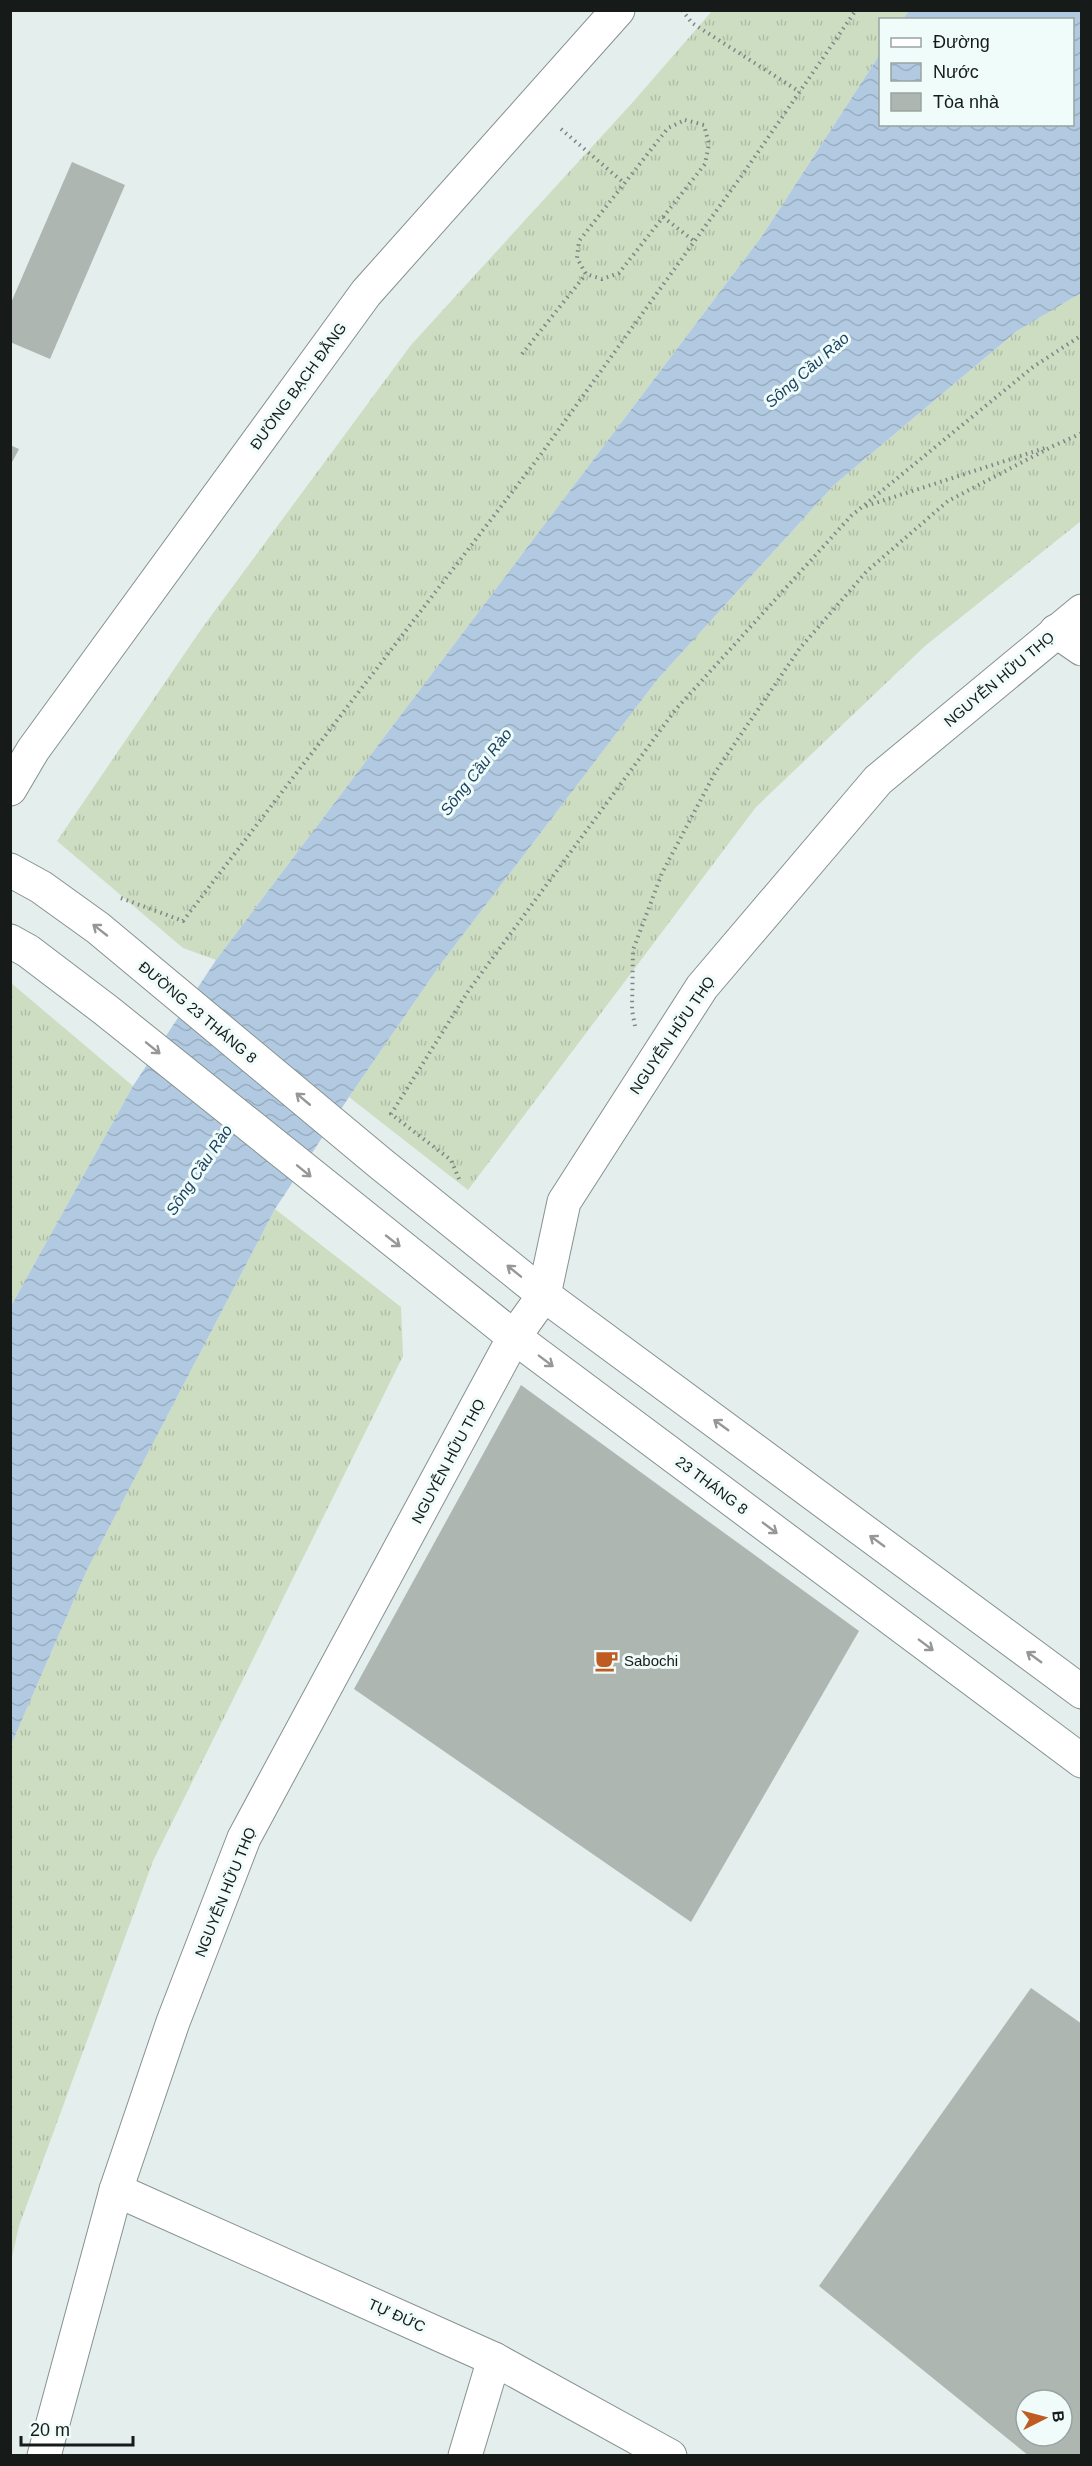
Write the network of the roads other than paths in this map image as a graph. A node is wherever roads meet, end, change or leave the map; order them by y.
1 (618, 10) edge
2 (1073, 630) edge
3 (10, 789) edge
4 (10, 870) edge
5 (10, 941) edge
6 (544, 1295) junction
7 (514, 1337) junction
8 (1082, 1692) edge
9 (1082, 1761) edge
10 (116, 2190) junction
11 (494, 2359) junction
12 (44, 2456) edge
13 (465, 2456) edge
14 (670, 2456) edge

1 - 3 street, ĐƯỜNG BẠCH ĐẰNG
2 - 6 street, NGUYỄN HỮU THỌ
6 -> 4 street, ĐƯỜNG 23 THÁNG 8
5 -> 7 street, 23 THÁNG 8
6 - 7 street, NGUYỄN HỮU THỌ
8 -> 6 street
7 -> 9 street, 23 THÁNG 8
7 - 10 street, NGUYỄN HỮU THỌ
10 - 11 street, TỰ ĐỨC
10 - 12 street, NGUYỄN HỮU THỌ
11 - 13 street
11 - 14 street, TỰ ĐỨC

